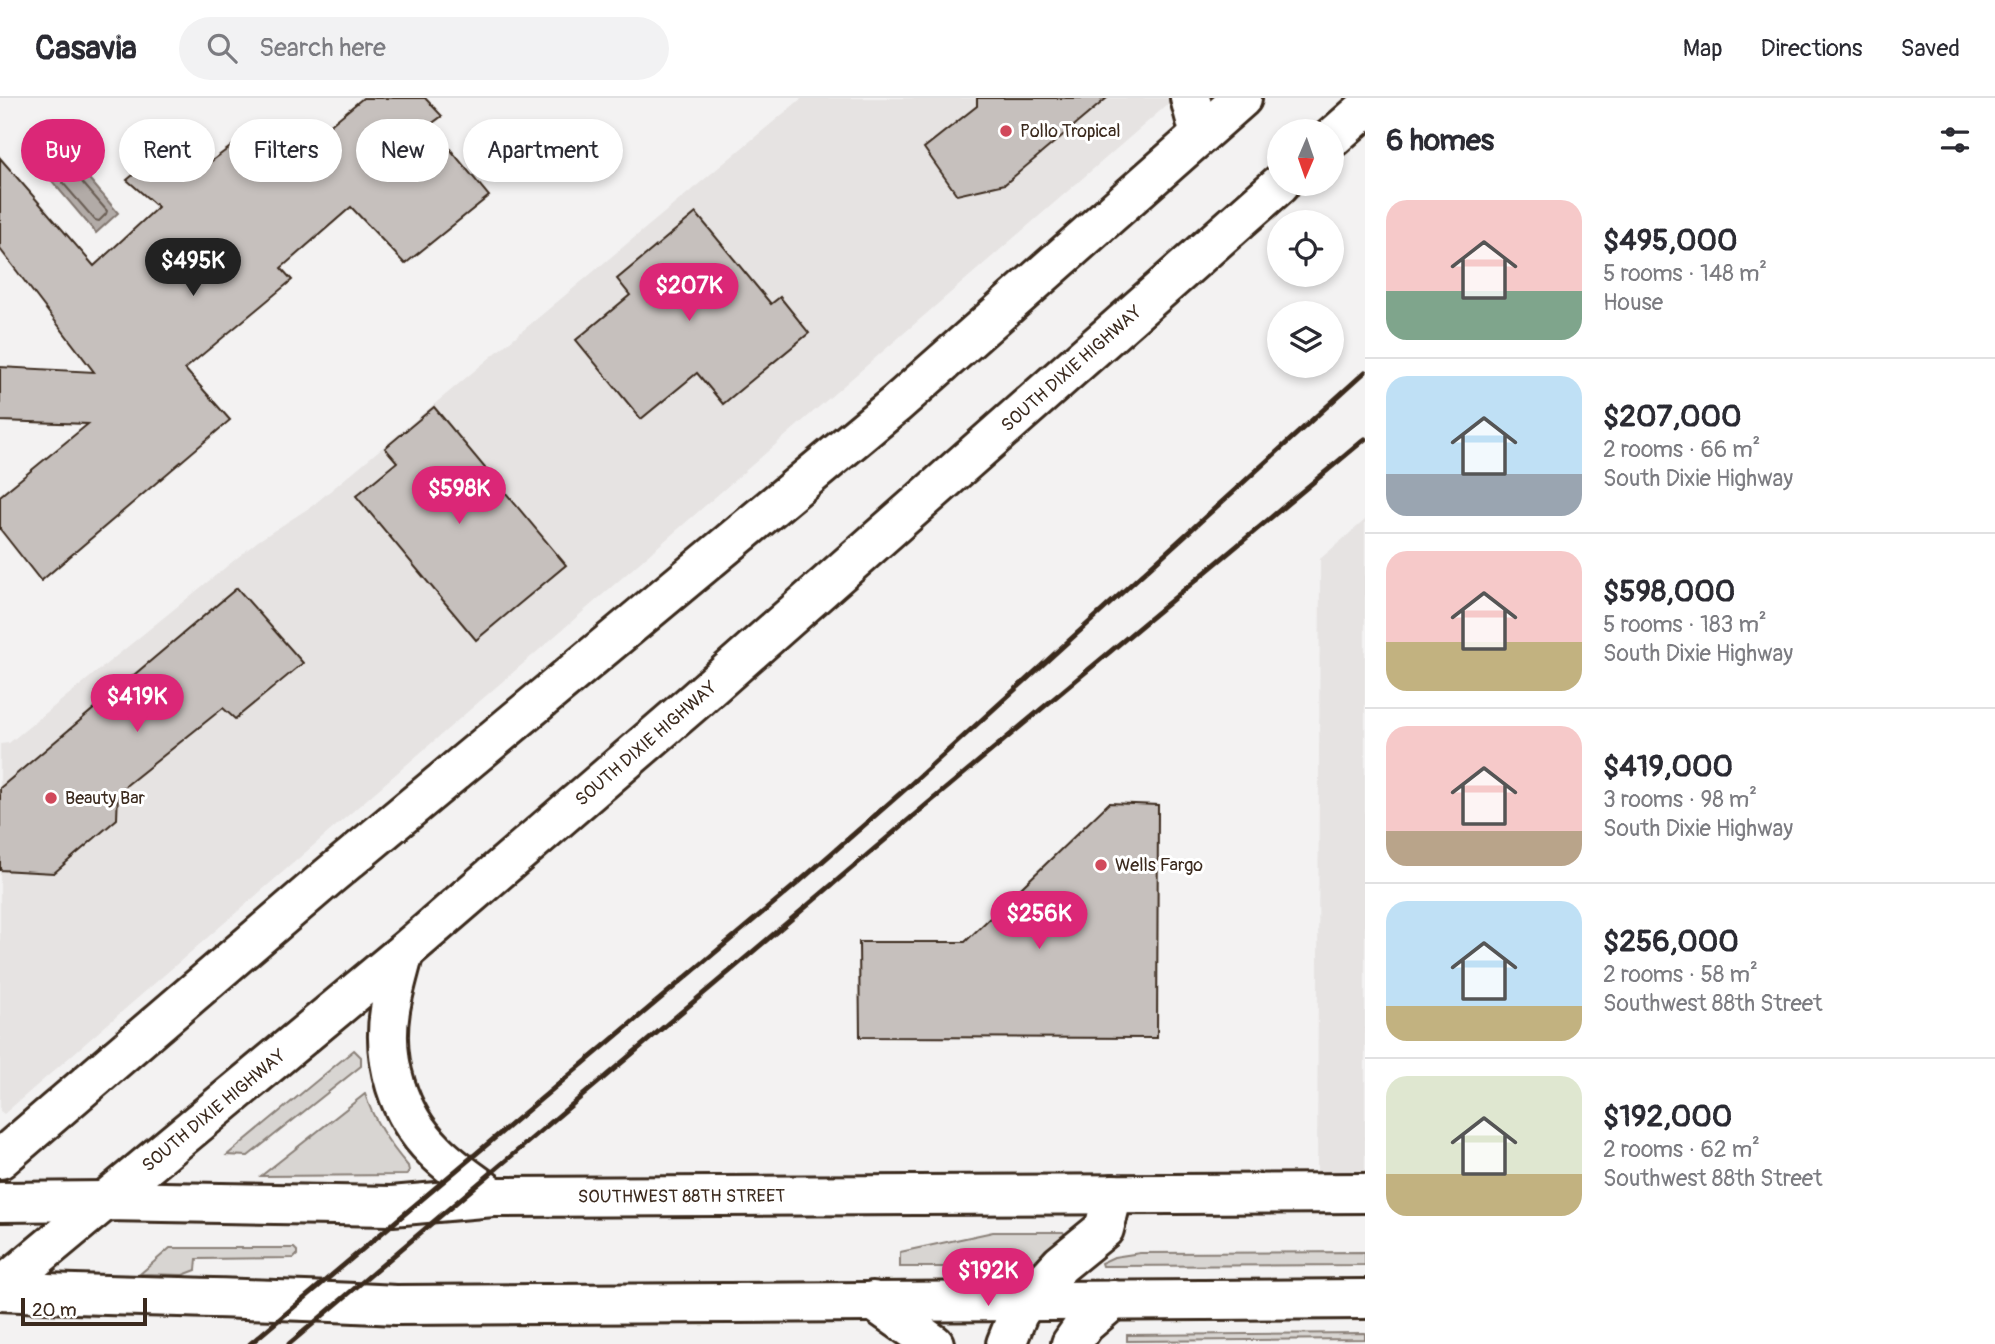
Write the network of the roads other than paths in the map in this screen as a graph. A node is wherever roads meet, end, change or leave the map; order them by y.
1 (1190, 98) edge
2 (1242, 98) edge
3 (1365, 109) edge
4 (1344, 127) edge
5 (1200, 135) junction
6 (1267, 195) edge
7 (404, 953) junction
8 (0, 1159) edge
9 (1365, 1193) edge
10 (1113, 1194) junction
11 (493, 1198) junction
12 (106, 1201) junction
13 (0, 1202) edge
14 (0, 1289) edge
15 (1365, 1299) edge
16 (1113, 1300) junction
17 (873, 1301) junction
18 (1027, 1301) junction
19 (934, 1344) edge
20 (1006, 1344) edge
21 (1071, 1344) edge

1 - 5 main road
2 - 5 main road
3 - 4 main road
5 - 8 main road
6 - 7 main road, SOUTH DIXIE HIGHWAY
7 - 11 main road
7 - 12 main road, SOUTH DIXIE HIGHWAY
9 - 10 main road, SOUTHWEST 88TH STREET
10 - 11 main road, SOUTHWEST 88TH STREET
10 - 18 main road
11 - 12 main road, SOUTHWEST 88TH STREET
12 - 13 main road, SOUTHWEST 88TH STREET
12 - 14 main road, SOUTH DIXIE HIGHWAY
14 - 17 main road
15 - 16 main road
16 - 18 main road
16 - 21 main road
17 - 18 main road
17 - 19 main road
18 - 20 main road

